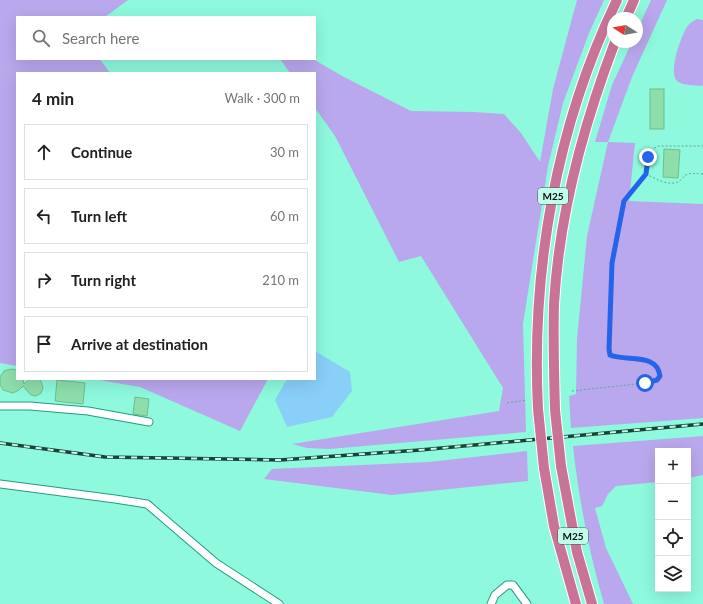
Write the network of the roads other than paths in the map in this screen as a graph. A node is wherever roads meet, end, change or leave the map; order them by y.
1 (617, 0) edge
2 (634, 0) edge
3 (629, 12) edge
4 (613, 48) edge
5 (0, 406) edge
6 (149, 422) dead end
7 (0, 484) edge
8 (279, 604) edge
9 (491, 604) edge
10 (527, 604) edge
11 (576, 604) edge
12 (592, 604) edge

1 - 11 highway, M25, bridge
2 - 3 highway
4 - 12 highway, M25, bridge
5 - 6 lane
7 - 8 lane
9 - 10 lane

